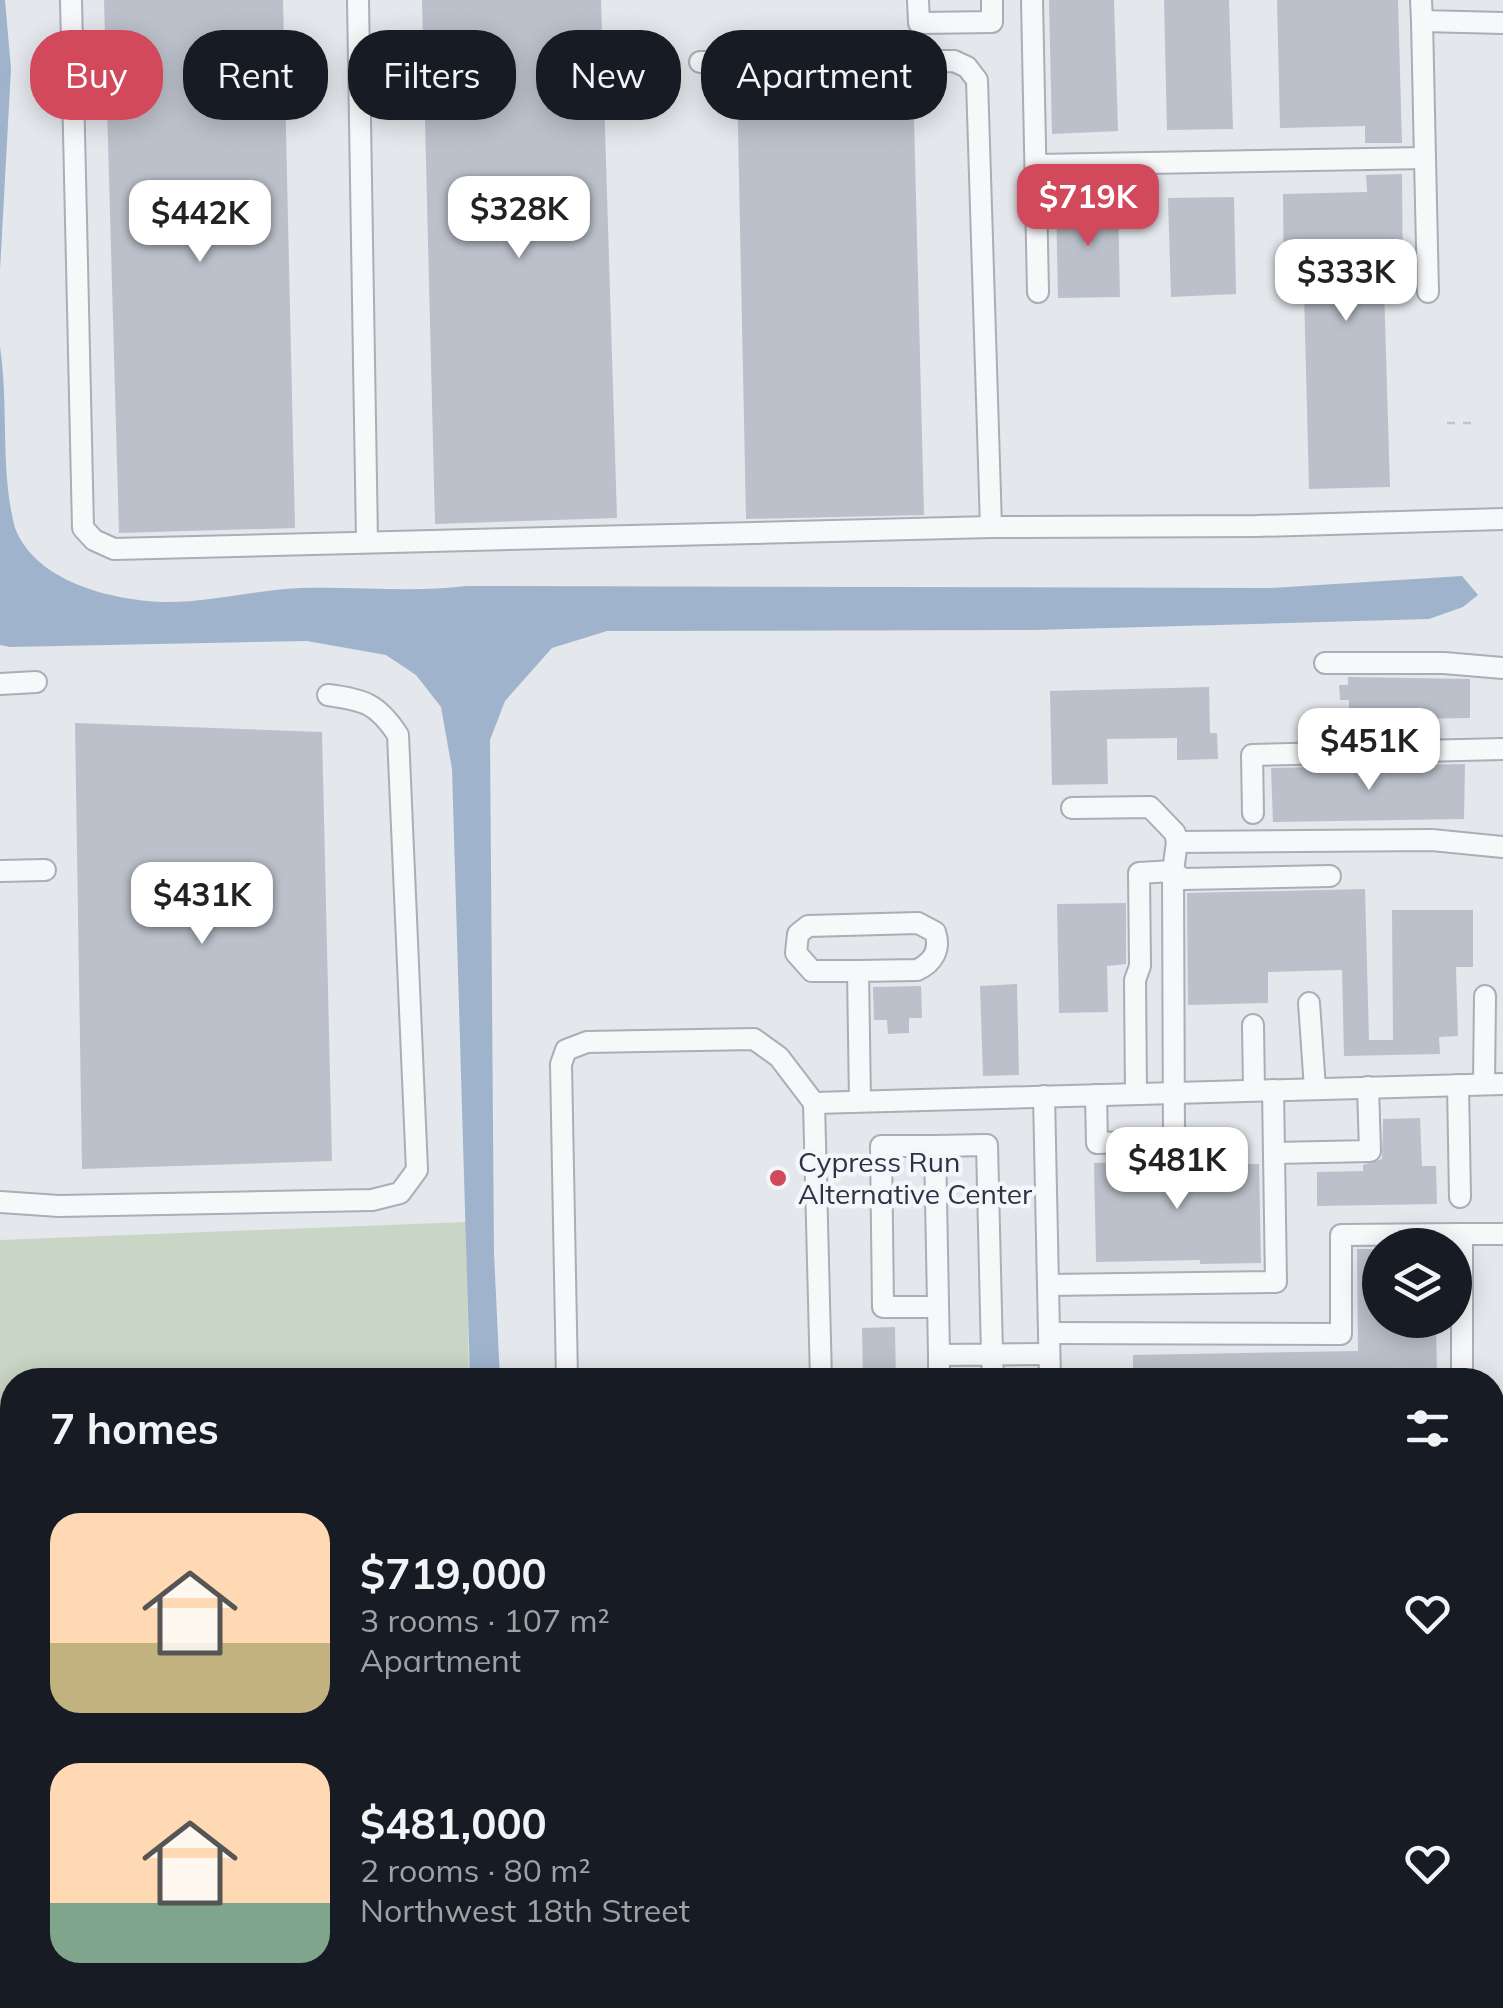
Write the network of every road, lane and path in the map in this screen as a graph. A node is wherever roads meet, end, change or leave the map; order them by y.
1 (71, 0) edge
2 (358, 0) edge
3 (918, 0) edge
4 (992, 0) edge
5 (1032, 0) edge
6 (1421, 10) edge
7 (1503, 24) edge
8 (700, 62) dead end
9 (1425, 158) junction
10 (1037, 165) junction
11 (1038, 292) dead end
12 (1428, 292) dead end
13 (1447, 423) dead end
14 (1477, 423) dead end
15 (1503, 519) edge
16 (990, 527) junction
17 (367, 541) junction
18 (1325, 663) dead end
19 (1503, 668) edge
20 (36, 682) dead end
21 (0, 684) edge
22 (328, 694) dead end
23 (1503, 749) edge
24 (1072, 808) dead end
25 (1253, 813) dead end
26 (1177, 842) junction
27 (1503, 848) edge
28 (0, 870) edge
29 (45, 870) dead end
30 (1172, 871) junction
31 (1330, 876) dead end
32 (858, 971) junction
33 (1485, 996) dead end
34 (1310, 1004) dead end
35 (1253, 1025) dead end
36 (1494, 1084) edge
37 (1458, 1085) junction
38 (1368, 1087) junction
39 (1316, 1088) junction
40 (1264, 1090) junction
41 (1173, 1092) junction
42 (1136, 1094) junction
43 (1096, 1095) junction
44 (1044, 1096) junction
45 (860, 1101) junction
46 (814, 1102) junction
47 (936, 1146) junction
48 (1274, 1153) junction
49 (1460, 1197) dead end
50 (0, 1202) edge
51 (1472, 1234) edge
52 (1503, 1234) edge
53 (1362, 1235) edge
54 (1048, 1284) junction
55 (938, 1306) junction
56 (1462, 1338) edge
57 (1049, 1343) junction
58 (992, 1354) junction
59 (938, 1355) junction
60 (567, 1368) edge
61 (821, 1368) edge
62 (939, 1368) edge
63 (992, 1368) edge
64 (1050, 1368) edge
65 (1462, 1368) edge

1 - 17 street
2 - 17 street
3 - 4 street
5 - 10 street
6 - 7 street
6 - 9 street
8 - 16 street
9 - 10 street
9 - 12 street
10 - 11 street
13 - 14 path
15 - 16 street
16 - 17 street
18 - 19 street
20 - 21 street
22 - 50 street
23 - 25 street
24 - 26 street
26 - 27 street
26 - 30 street
28 - 29 street
30 - 31 street
30 - 41 street
30 - 42 street
32 - 32 street
32 - 45 street
33 - 36 street
34 - 39 street
35 - 40 street
36 - 37 street
37 - 38 street
37 - 49 street
38 - 39 street
38 - 48 street
39 - 40 street
40 - 41 street
40 - 48 street
41 - 42 street
41 - 43 street
42 - 43 street
43 - 44 street
44 - 45 street
44 - 54 street
45 - 46 street
46 - 60 street
46 - 61 street
47 - 55 street
47 - 55 street
47 - 58 street
48 - 54 street
51 - 52 street
53 - 57 street
54 - 57 street
55 - 59 street
56 - 65 street
57 - 58 street
57 - 64 street
58 - 59 street
58 - 63 street
59 - 62 street

